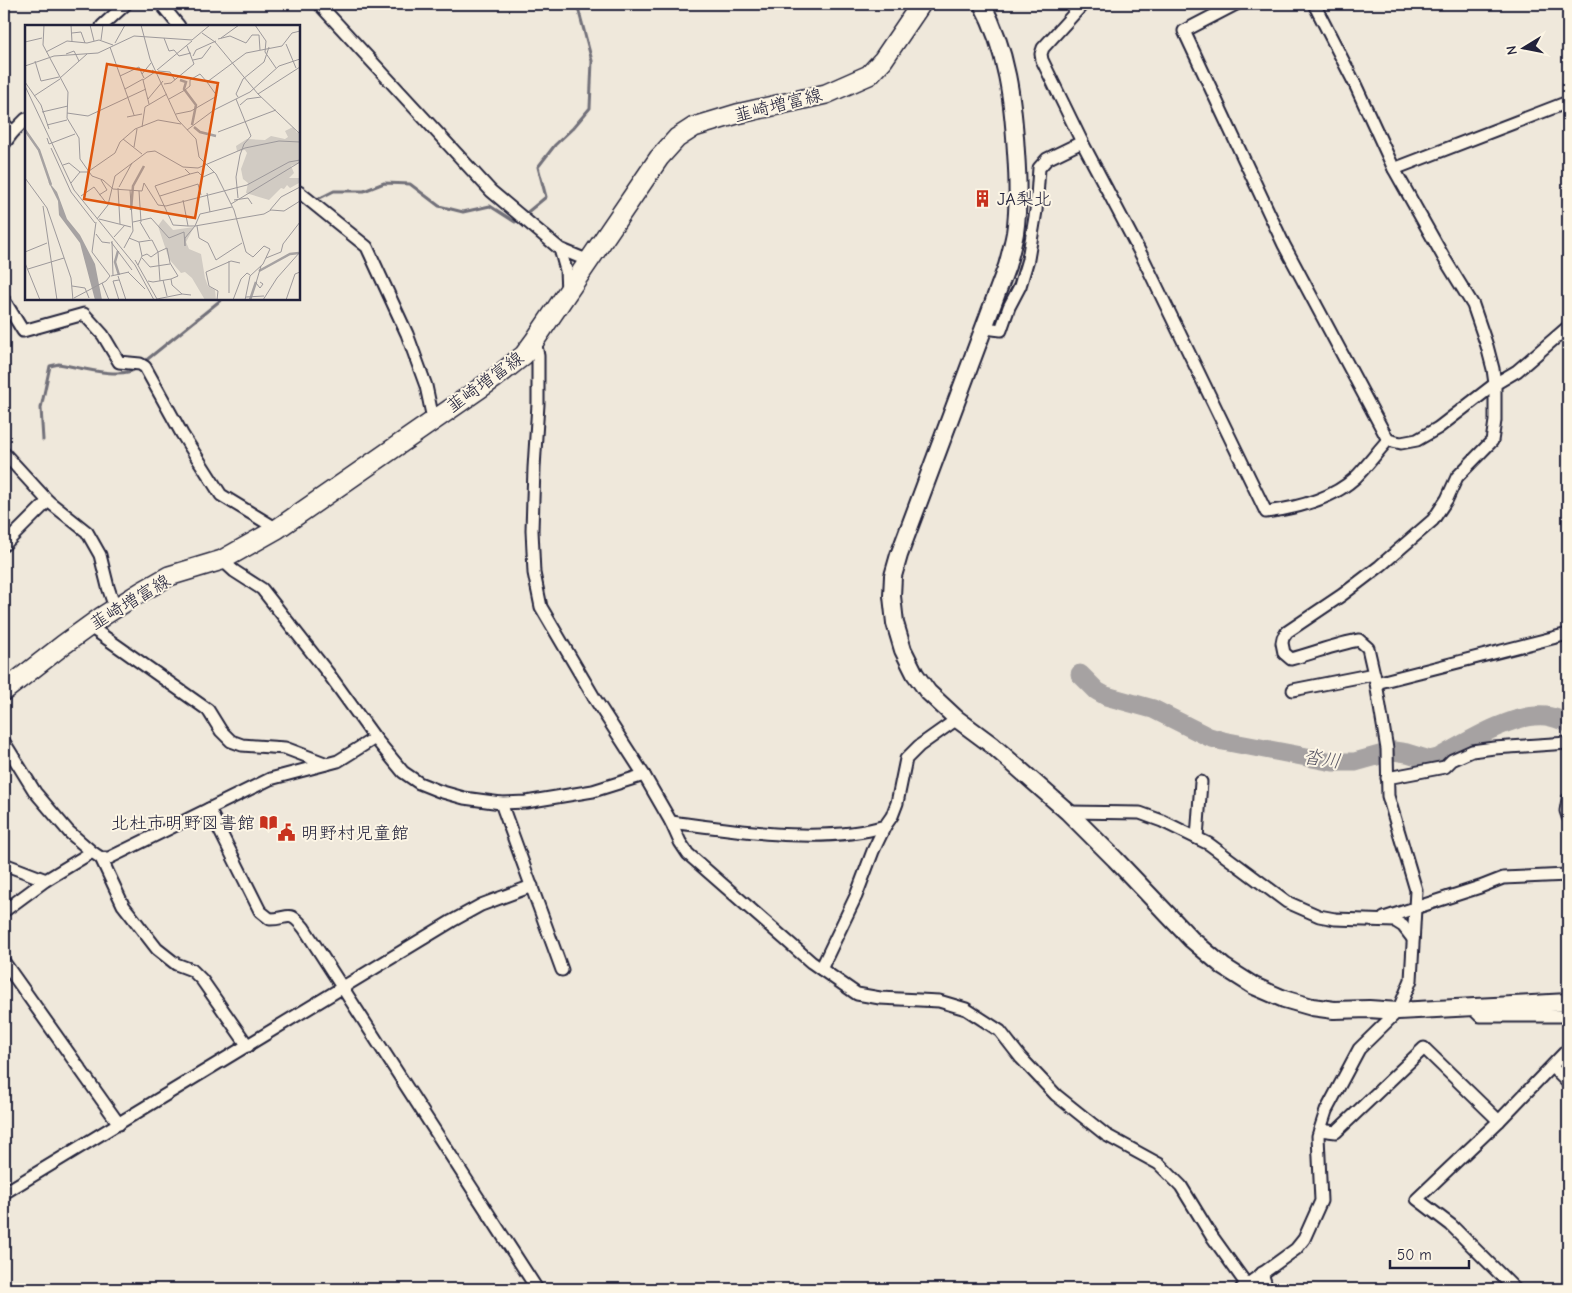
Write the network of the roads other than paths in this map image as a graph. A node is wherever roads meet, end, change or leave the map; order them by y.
1 (126, 4) edge
2 (161, 4) edge
3 (319, 4) edge
4 (921, 4) edge
5 (982, 4) edge
6 (1083, 4) edge
7 (1236, 4) edge
8 (1314, 4) edge
9 (103, 25) edge
10 (178, 25) edge
11 (1568, 102) edge
12 (25, 120) edge
13 (4, 124) edge
14 (13, 132) junction
15 (1082, 142) junction
16 (4, 144) edge
17 (1394, 169) junction
18 (300, 193) edge
19 (560, 249) junction
20 (589, 260) junction
21 (567, 292) junction
22 (4, 300) edge
23 (1568, 327) edge
24 (985, 328) junction
25 (536, 340) junction
26 (1495, 384) junction
27 (433, 419) junction
28 (1388, 440) junction
29 (4, 453) edge
30 (48, 501) junction
31 (277, 529) junction
32 (4, 546) edge
33 (222, 560) junction
34 (115, 608) junction
35 (89, 626) junction
36 (1568, 634) edge
37 (1375, 678) junction
38 (1294, 690) dead end
39 (4, 691) edge
40 (957, 719) junction
41 (374, 738) junction
42 (4, 742) edge
43 (1568, 743) edge
44 (327, 764) junction
45 (644, 776) junction
46 (1387, 778) junction
47 (1201, 782) dead end
48 (1568, 799) edge
49 (501, 803) junction
50 (209, 809) junction
51 (1068, 812) junction
52 (1568, 817) edge
53 (672, 822) junction
54 (885, 826) junction
55 (1197, 838) junction
56 (97, 855) junction
57 (4, 864) edge
58 (1568, 875) edge
59 (46, 880) junction
60 (532, 886) junction
61 (1416, 909) junction
62 (4, 911) edge
63 (1378, 920) junction
64 (1413, 938) junction
65 (4, 962) edge
66 (821, 969) junction
67 (562, 970) dead end
68 (343, 988) junction
69 (1568, 1002) edge
70 (1471, 1007) junction
71 (1398, 1011) junction
72 (1568, 1016) edge
73 (248, 1046) junction
74 (1568, 1049) edge
75 (1552, 1067) junction
76 (1568, 1083) edge
77 (1499, 1121) junction
78 (119, 1124) junction
79 (1320, 1130) junction
80 (4, 1193) edge
81 (1262, 1273) junction
82 (1244, 1287) edge
83 (537, 1289) edge
84 (1267, 1289) edge
85 (1515, 1289) edge

1 - 9 street
2 - 10 street
3 - 19 street
4 - 20 main road, 韮崎増富線
5 - 24 street
6 - 15 street
7 - 28 street
8 - 17 street
11 - 17 street
12 - 14 street
13 - 14 street
14 - 16 street
15 - 24 street
15 - 28 street
17 - 26 street
18 - 27 street
19 - 20 street
19 - 21 street
20 - 21 main road, 韮崎増富線
21 - 25 main road, 韮崎増富線
22 - 31 street
23 - 26 street
24 - 40 street
25 - 27 main road, 韮崎増富線
25 - 45 street
26 - 28 street
26 - 37 street
27 - 31 main road, 韮崎増富線
29 - 30 street
30 - 32 street
30 - 34 street
31 - 33 main road, 韮崎増富線
33 - 34 main road, 韮崎増富線
33 - 41 street
34 - 35 main road, 韮崎増富線
35 - 39 main road, 韮崎増富線
35 - 44 street
36 - 37 street
37 - 38 street
37 - 46 street
40 - 51 street
40 - 54 street
41 - 44 street
41 - 49 street
42 - 56 street
43 - 46 street
44 - 50 street
45 - 49 street
45 - 53 street
46 - 61 street
47 - 55 street
48 - 52 street
49 - 60 street
50 - 56 street
50 - 68 street
51 - 55 street
51 - 71 street
53 - 54 street
53 - 66 street
54 - 66 street
55 - 63 street
56 - 59 street
56 - 73 street
57 - 59 street
58 - 61 street
59 - 62 street
60 - 67 street
60 - 68 street
61 - 63 street
61 - 64 street
63 - 64 street
64 - 71 street
65 - 78 street
66 - 82 street
68 - 73 street
68 - 83 street
69 - 70 street
70 - 71 street
70 - 72 street
71 - 79 street
73 - 78 street
74 - 75 street
75 - 76 street
75 - 77 street
77 - 79 street
77 - 85 street
78 - 80 street
79 - 81 street
81 - 82 street
81 - 84 street

